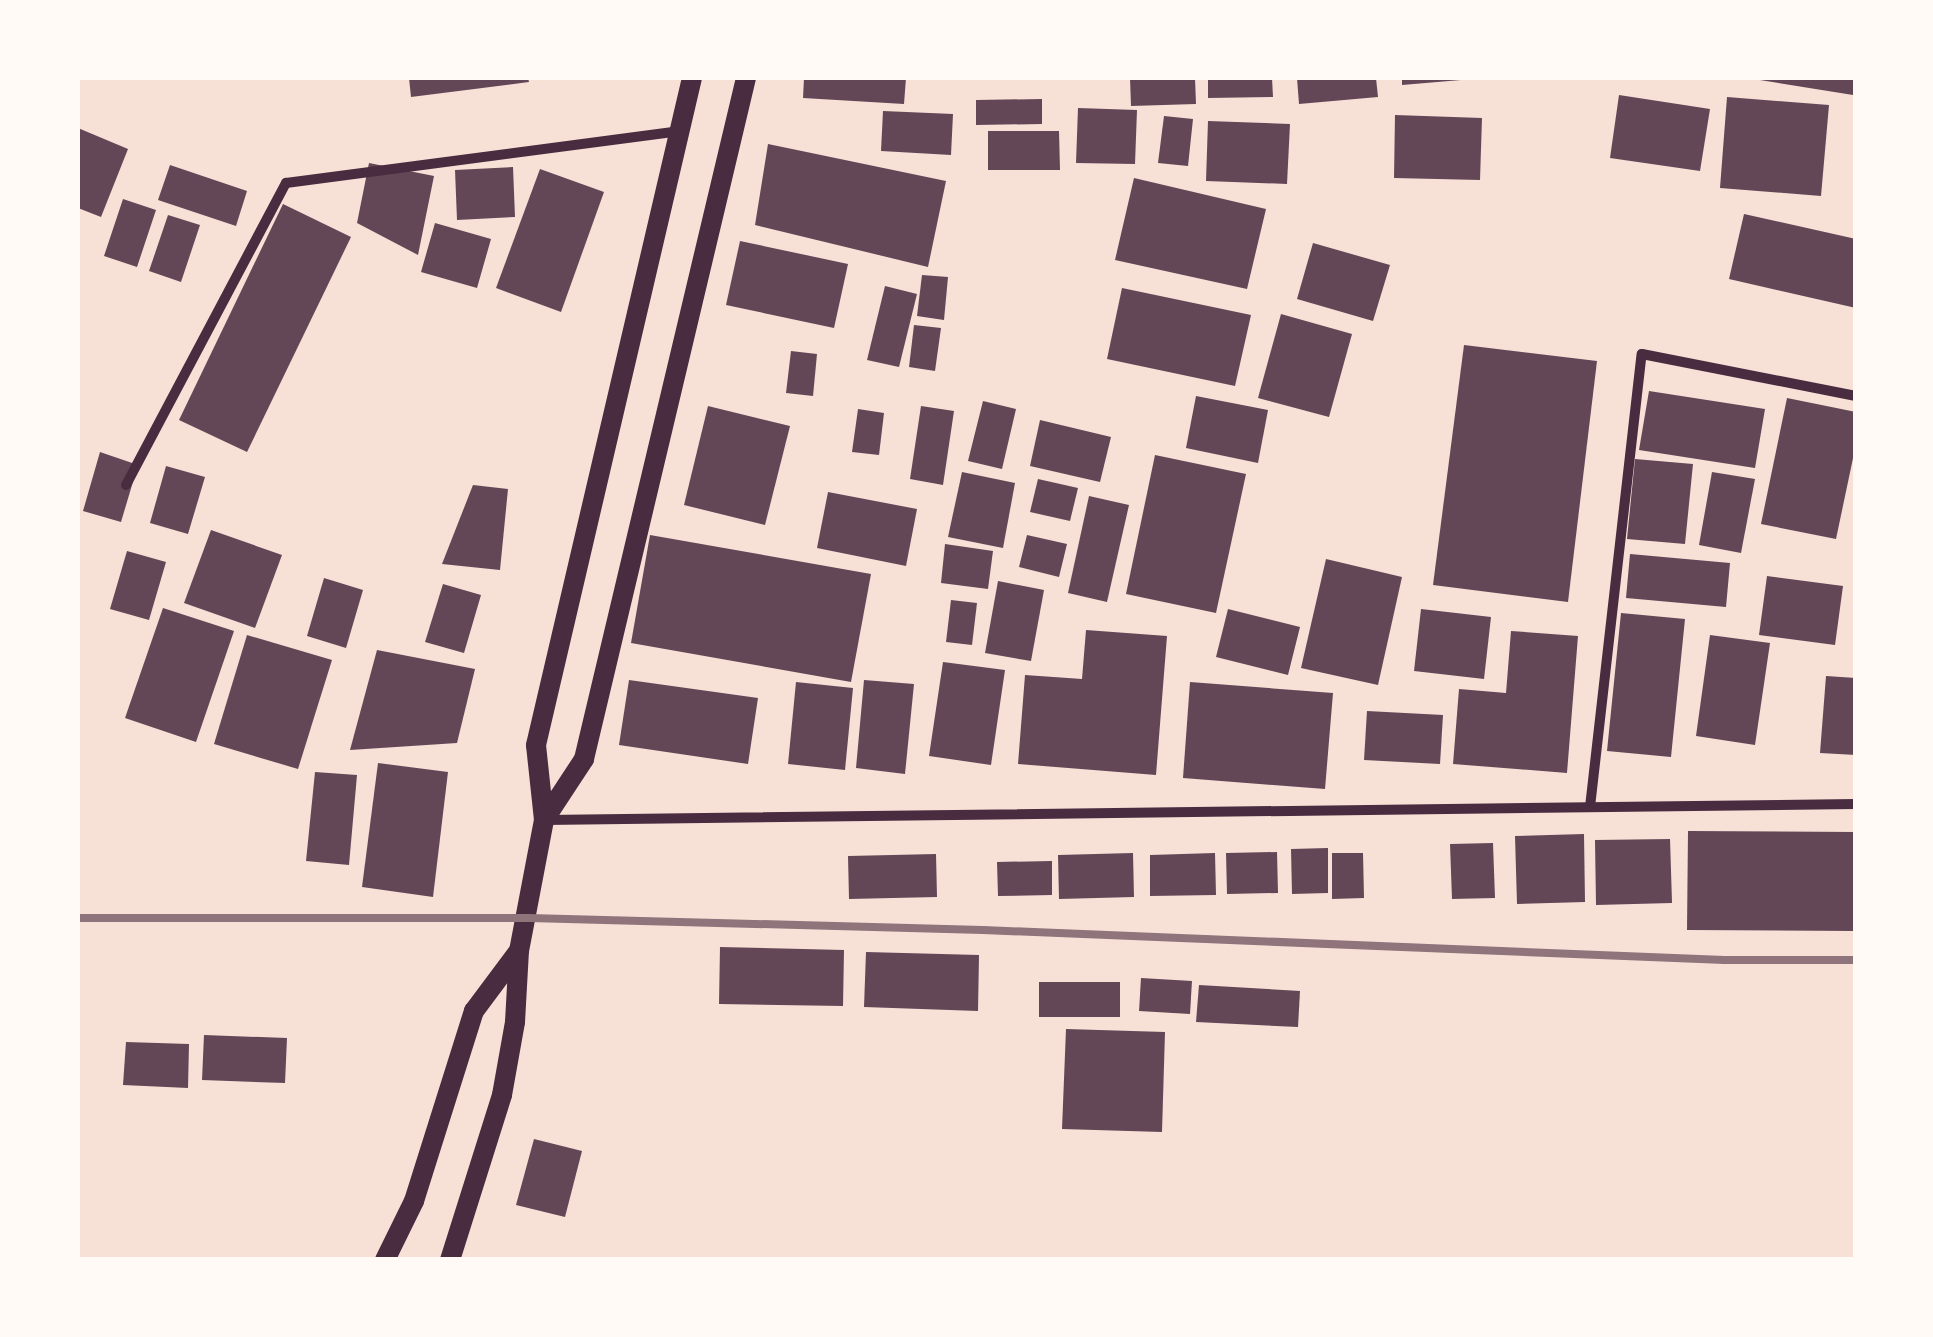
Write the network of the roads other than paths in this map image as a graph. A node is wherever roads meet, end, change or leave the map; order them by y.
1 (692, 78) edge
2 (746, 78) edge
3 (680, 130) junction
4 (1856, 396) edge
5 (126, 484) dead end
6 (1856, 804) edge
7 (1590, 806) junction
8 (544, 820) junction
9 (519, 951) junction
10 (385, 1260) edge
11 (450, 1260) edge

1 - 3 main road
2 - 8 main road
3 - 5 street
3 - 8 main road
4 - 7 street
6 - 7 street
7 - 8 street
8 - 9 main road
9 - 10 main road
9 - 11 main road

